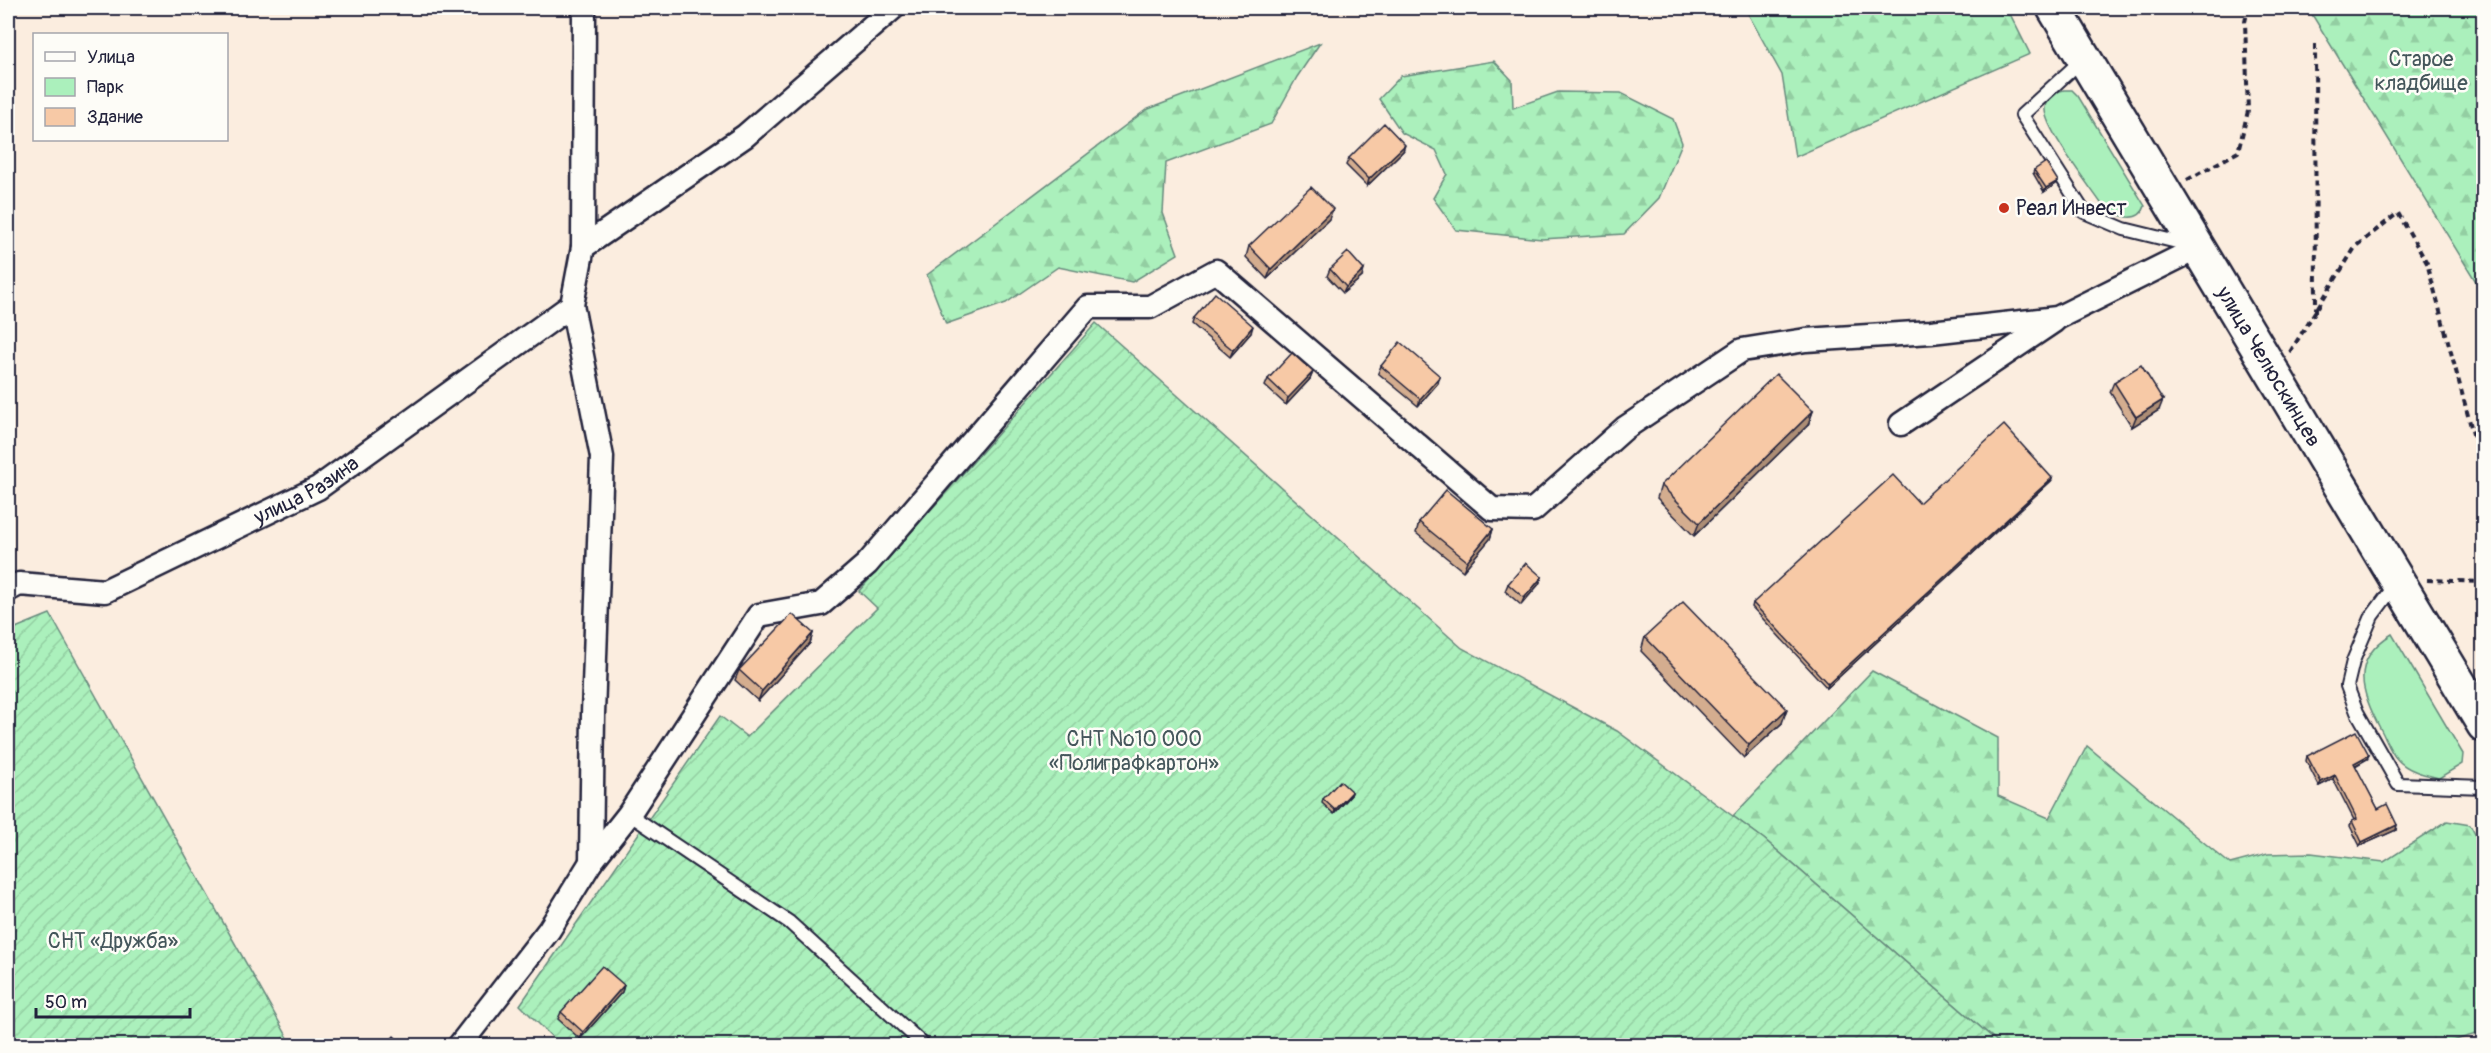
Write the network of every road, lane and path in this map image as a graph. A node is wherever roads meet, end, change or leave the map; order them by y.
1 (584, 8) edge
2 (893, 8) edge
3 (2055, 8) edge
4 (2248, 8) edge
5 (2315, 44) dead end
6 (2084, 57) junction
7 (2166, 192) junction
8 (583, 247) junction
9 (2200, 247) junction
10 (572, 305) junction
11 (2316, 312) junction
12 (2057, 318) junction
13 (2275, 375) junction
14 (1900, 424) dead end
15 (2484, 475) edge
16 (2398, 580) junction
17 (2484, 582) edge
18 (8, 590) edge
19 (2484, 725) edge
20 (2484, 787) edge
21 (629, 814) junction
22 (591, 862) junction
23 (459, 1046) edge
24 (925, 1046) edge

1 - 8 street
2 - 8 street
3 - 6 main road, улица Челюскинцев
4 - 7 path
5 - 11 path
6 - 7 main road, улица Челюскинцев
6 - 9 lane
7 - 9 main road, улица Челюскинцев
8 - 10 street
9 - 12 street
9 - 13 main road, улица Челюскинцев
10 - 18 street, улица Разина
10 - 22 street
11 - 13 path
11 - 15 path
12 - 14 street
12 - 21 street
13 - 16 main road, улица Челюскинцев
16 - 17 path
16 - 19 main road, улица Челюскинцев
16 - 20 lane
21 - 22 street
21 - 24 lane
22 - 23 street

